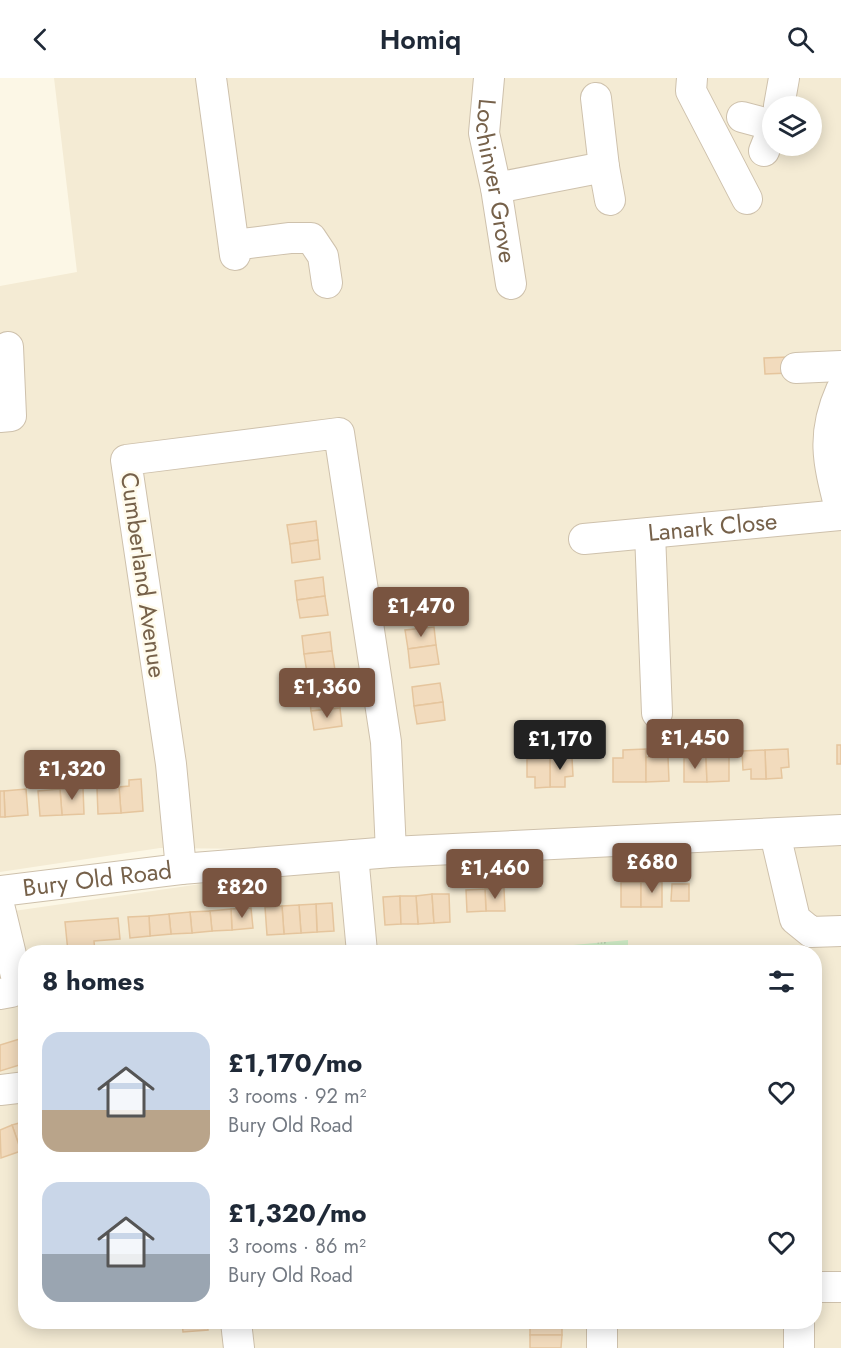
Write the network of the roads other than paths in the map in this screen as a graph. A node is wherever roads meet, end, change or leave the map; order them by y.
1 (211, 78) edge
2 (489, 78) edge
3 (692, 78) edge
4 (784, 78) edge
5 (781, 96) edge
6 (596, 98) dead end
7 (742, 117) dead end
8 (762, 131) edge
9 (604, 167) junction
10 (496, 188) junction
11 (747, 199) dead end
12 (610, 200) dead end
13 (327, 283) dead end
14 (511, 284) dead end
15 (8, 347) dead end
16 (841, 366) edge
17 (796, 368) dead end
18 (841, 390) edge
19 (0, 417) edge
20 (841, 514) edge
21 (650, 533) junction
22 (584, 539) dead end
23 (657, 713) dead end
24 (841, 830) edge
25 (774, 834) junction
26 (391, 852) junction
27 (353, 855) junction
28 (181, 869) junction
29 (0, 891) edge
30 (0, 909) edge
31 (841, 931) edge
32 (361, 945) edge
33 (0, 994) edge
34 (18, 1088) edge
35 (0, 1090) edge
36 (822, 1287) edge
37 (841, 1287) edge
38 (237, 1329) edge
39 (602, 1329) edge
40 (799, 1329) edge
41 (239, 1348) edge
42 (602, 1348) edge
43 (799, 1348) edge

1 - 13 street
2 - 10 street, Lochinver Grove
3 - 11 street
4 - 5 street
6 - 9 street
7 - 8 street
9 - 10 street
9 - 12 street
10 - 14 street, Lochinver Grove
15 - 19 street
16 - 17 street
18 - 20 street
20 - 21 street, Lanark Close
21 - 22 street, Lanark Close
21 - 23 street
24 - 25 street, Bury Old Road
25 - 26 street, Bury Old Road
25 - 31 street
26 - 27 street, Bury Old Road
26 - 28 street, Cumberland Avenue
27 - 28 street, Bury Old Road
27 - 32 street
28 - 29 street, Bury Old Road
30 - 33 street
34 - 35 street
36 - 37 street
38 - 41 street
39 - 42 street
40 - 43 street

